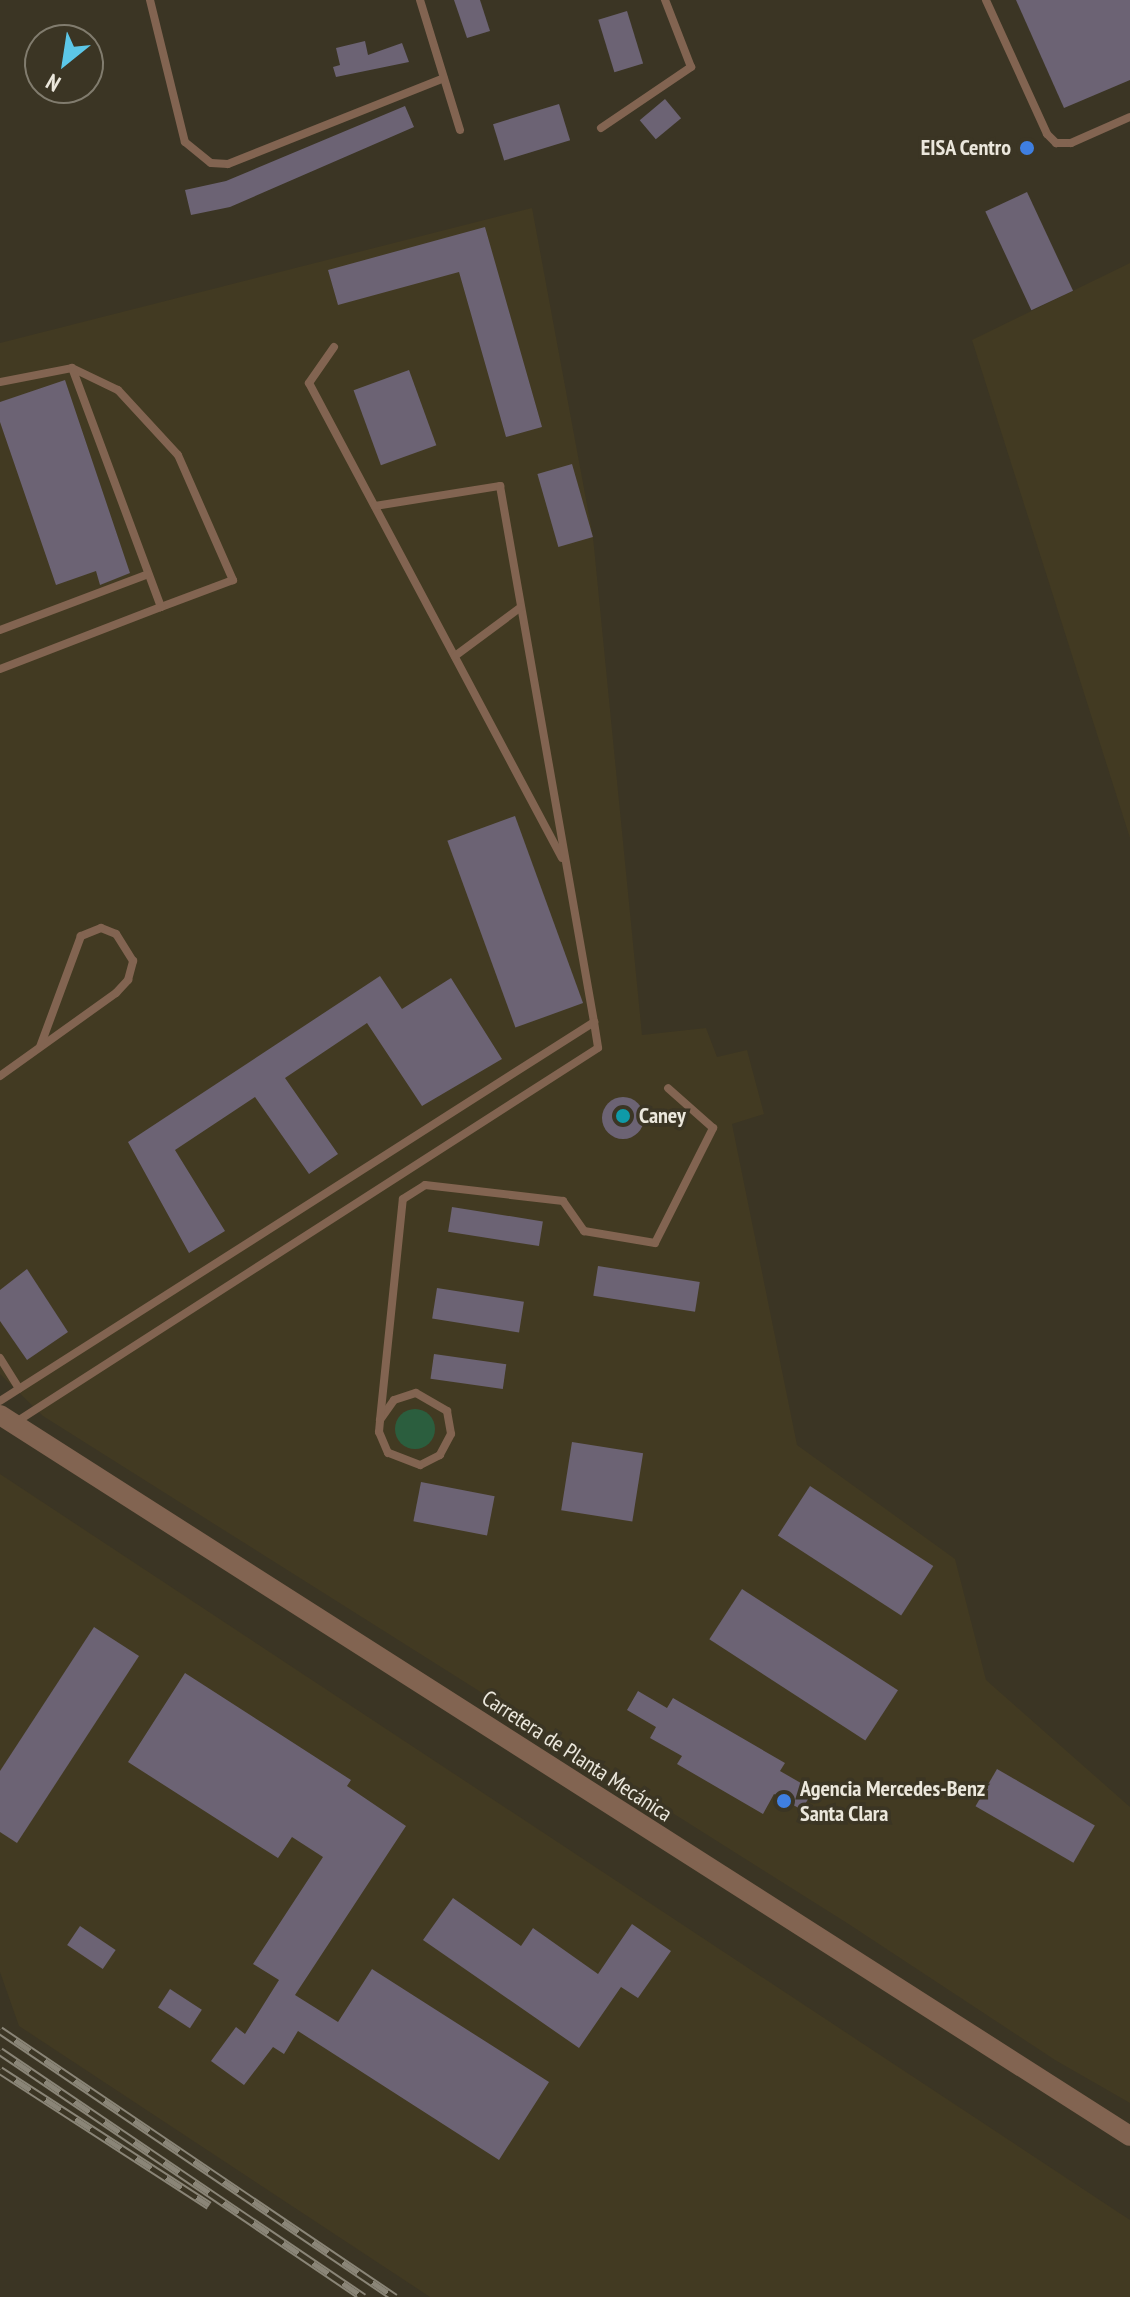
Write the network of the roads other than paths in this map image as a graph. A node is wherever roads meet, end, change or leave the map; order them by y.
1 (150, 0) edge
2 (420, 0) edge
3 (665, 0) edge
4 (986, 0) edge
5 (444, 78) junction
6 (1130, 117) edge
7 (601, 128) dead end
8 (460, 130) dead end
9 (334, 347) dead end
10 (72, 368) junction
11 (0, 382) edge
12 (375, 506) junction
13 (148, 574) junction
14 (161, 607) junction
15 (521, 607) junction
16 (0, 630) edge
17 (455, 656) junction
18 (0, 669) edge
19 (566, 866) junction
20 (594, 1022) junction
21 (40, 1047) junction
22 (0, 1076) edge
23 (668, 1088) dead end
24 (0, 1358) edge
25 (19, 1389) junction
26 (0, 1401) edge
27 (6, 1420) edge
28 (380, 1420) junction
29 (1130, 2136) edge

1 - 5 lane
2 - 5 lane
3 - 7 lane
4 - 6 lane
5 - 8 lane
9 - 12 lane
10 - 11 lane
10 - 13 lane
10 - 14 lane
12 - 15 lane
12 - 17 lane
13 - 14 lane
13 - 16 lane
14 - 18 lane
15 - 17 lane
15 - 19 lane
17 - 19 lane
19 - 20 lane
20 - 25 lane
20 - 27 lane
21 - 21 lane
21 - 22 lane
23 - 28 lane
24 - 25 lane
25 - 26 lane
27 - 29 street, Carretera de Planta Mecánica
28 - 28 lane

